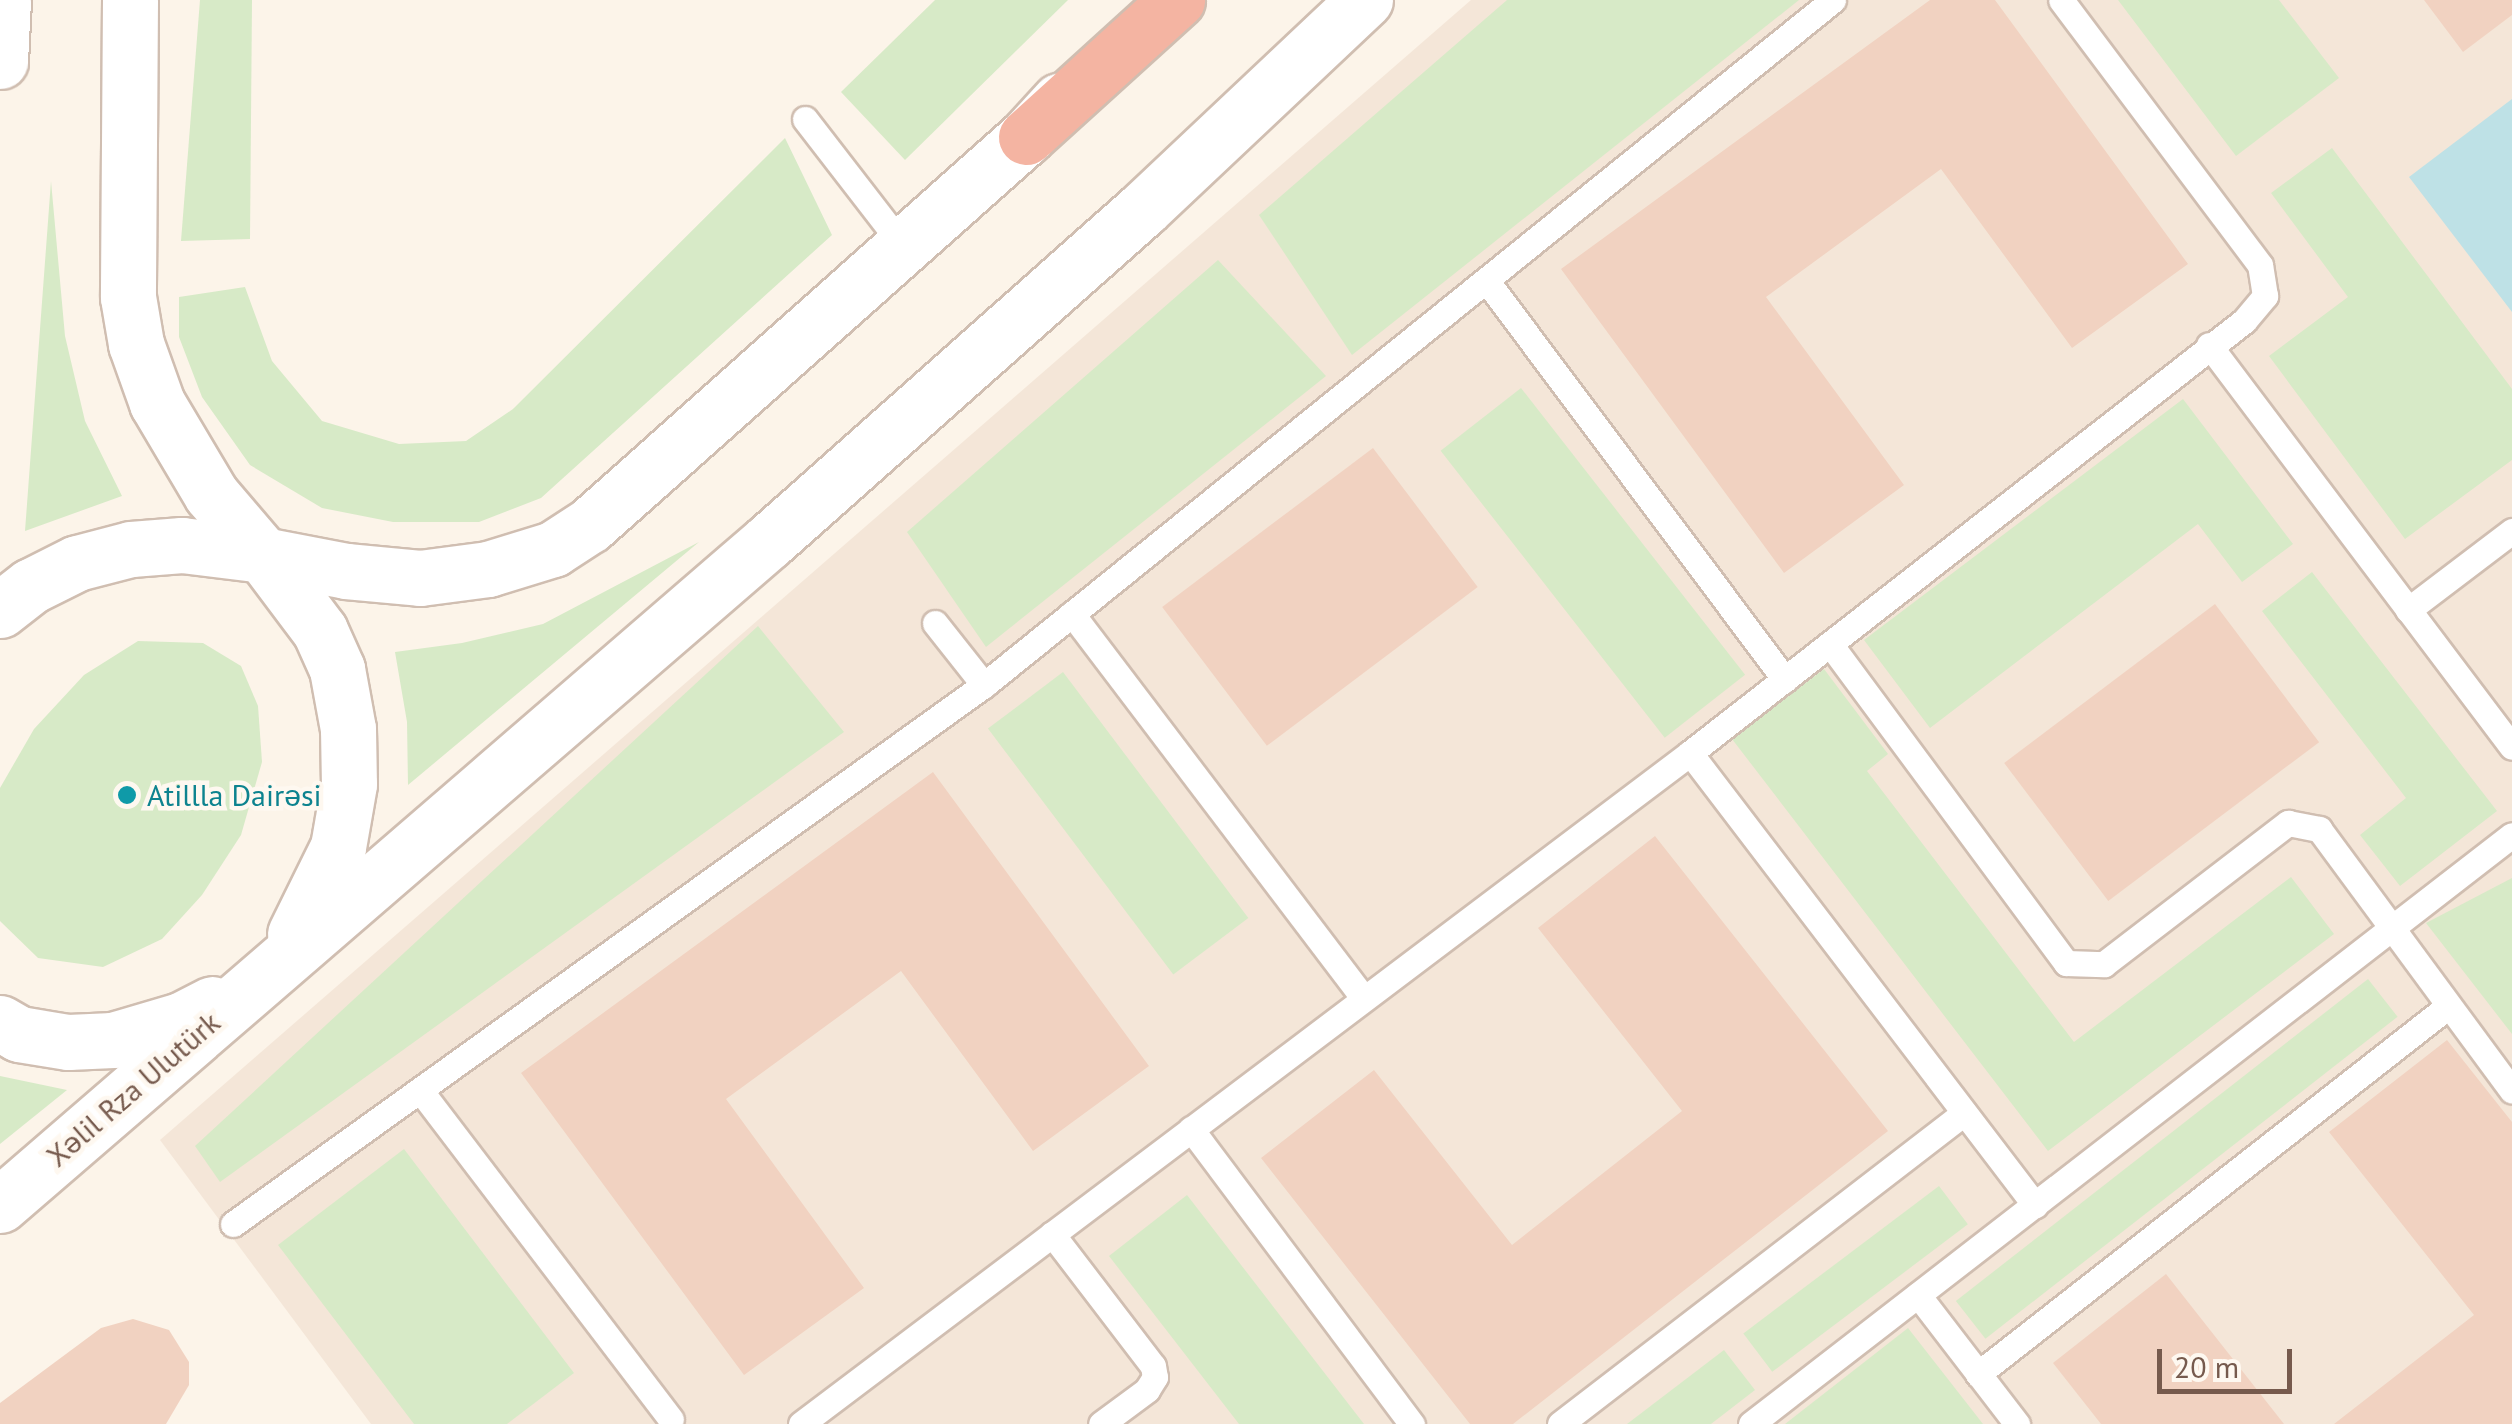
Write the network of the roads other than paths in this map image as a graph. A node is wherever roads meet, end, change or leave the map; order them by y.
1 (3, 0) edge
2 (130, 0) edge
3 (150, 0) edge
4 (1153, 0) edge
5 (1178, 0) edge
6 (1365, 0) edge
7 (1400, 0) edge
8 (1832, 0) edge
9 (2060, 0) edge
10 (0, 60) edge
11 (805, 118) dead end
12 (1026, 136) junction
13 (128, 150) junction
14 (1143, 210) junction
15 (904, 247) junction
16 (1486, 280) junction
17 (2209, 345) junction
18 (2512, 531) edge
19 (263, 555) junction
20 (0, 610) edge
21 (2408, 610) junction
22 (1072, 614) junction
23 (935, 623) dead end
24 (1830, 644) junction
25 (1785, 679) junction
26 (984, 685) junction
27 (2512, 747) edge
28 (1690, 753) junction
29 (2512, 835) edge
30 (2392, 928) junction
31 (267, 973) junction
32 (1364, 998) junction
33 (2448, 1008) junction
34 (0, 1022) edge
35 (420, 1090) junction
36 (2512, 1091) edge
37 (1964, 1113) junction
38 (1191, 1130) junction
39 (0, 1205) edge
40 (2034, 1205) junction
41 (233, 1224) dead end
42 (1052, 1234) junction
43 (1918, 1295) junction
44 (1978, 1374) junction
45 (672, 1420) dead end
46 (801, 1424) edge
47 (1101, 1424) edge
48 (1412, 1424) edge
49 (1560, 1424) edge
50 (1751, 1424) edge
51 (2017, 1424) edge

1 - 10 main road
2 - 13 main road
3 - 13 main road
4 - 12 main road
5 - 12 highway
6 - 14 main road
7 - 14 main road
8 - 16 lane
9 - 17 lane
11 - 15 lane
12 - 15 main road
13 - 19 main road
14 - 31 main road
15 - 19 main road
16 - 22 lane
16 - 25 lane
17 - 21 lane
17 - 24 lane
18 - 21 lane
19 - 20 main road
19 - 31 main road
21 - 27 lane
22 - 26 lane
22 - 32 lane
23 - 26 lane
24 - 25 lane
24 - 30 lane
25 - 28 lane
26 - 35 lane
28 - 32 lane
28 - 37 lane
29 - 30 lane
30 - 33 lane
30 - 40 lane
31 - 34 main road
31 - 39 main road, Xəlil Rza Ulutürk
32 - 38 lane
33 - 36 lane
33 - 44 lane
35 - 41 lane
35 - 45 lane
37 - 40 lane
37 - 49 lane
38 - 42 lane
38 - 48 lane
40 - 43 lane
42 - 46 lane
42 - 47 lane
43 - 44 lane
43 - 50 lane
44 - 51 lane

